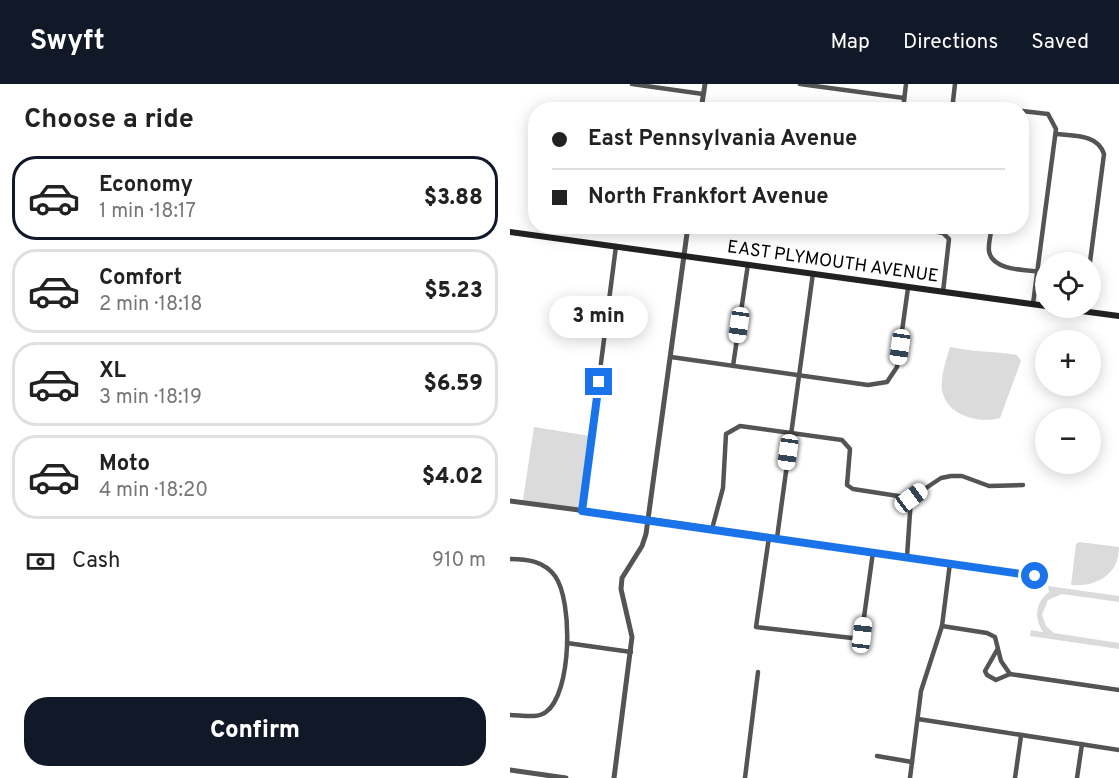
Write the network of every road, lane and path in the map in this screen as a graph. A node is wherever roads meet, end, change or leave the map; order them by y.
1 (632, 84) edge
2 (705, 84) edge
3 (800, 84) edge
4 (906, 84) edge
5 (955, 84) edge
6 (703, 93) junction
7 (904, 98) junction
8 (702, 102) edge
9 (904, 102) edge
10 (953, 102) edge
11 (1029, 111) edge
12 (1056, 134) junction
13 (510, 232) edge
14 (687, 234) edge
15 (942, 234) edge
16 (991, 234) edge
17 (616, 246) junction
18 (1040, 252) edge
19 (1091, 252) edge
20 (685, 256) junction
21 (748, 264) junction
22 (1035, 271) edge
23 (813, 273) junction
24 (908, 288) junction
25 (1035, 288) edge
26 (943, 292) junction
27 (1033, 304) joint
28 (1101, 314) edge
29 (1119, 316) edge
30 (671, 357) junction
31 (733, 366) junction
32 (798, 375) junction
33 (791, 433) junction
34 (1023, 485) dead end
35 (911, 498) junction
36 (510, 501) edge
37 (582, 511) junction
38 (648, 519) junction
39 (712, 529) junction
40 (769, 537) junction
41 (777, 538) junction
42 (873, 552) junction
43 (908, 557) junction
44 (510, 559) edge
45 (950, 563) junction
46 (1035, 576) dead end
47 (942, 626) junction
48 (567, 643) junction
49 (997, 650) junction
50 (630, 652) junction
51 (758, 672) dead end
52 (1010, 674) junction
53 (1119, 690) edge
54 (510, 715) edge
55 (918, 719) junction
56 (1021, 736) junction
57 (1082, 744) junction
58 (1119, 750) edge
59 (877, 756) dead end
60 (912, 762) junction
61 (510, 770) edge
62 (549, 777) edge
63 (566, 778) edge
64 (614, 778) edge
65 (745, 778) edge
66 (910, 778) edge
67 (1015, 778) edge
68 (1077, 778) edge

1 - 6 street
2 - 6 street
3 - 7 street
4 - 7 street
5 - 10 street
6 - 8 street
7 - 9 street
11 - 12 street
12 - 18 street
12 - 19 street
13 - 17 main road, EAST PLYMOUTH AVENUE
14 - 20 street
15 - 26 street
16 - 22 street
17 - 20 main road, EAST PLYMOUTH AVENUE
17 - 37 street
20 - 21 main road, EAST PLYMOUTH AVENUE
20 - 30 street
21 - 23 main road, EAST PLYMOUTH AVENUE
21 - 31 street
23 - 24 main road, EAST PLYMOUTH AVENUE
23 - 32 street
24 - 26 main road, EAST PLYMOUTH AVENUE
24 - 32 street
25 - 27 street
26 - 27 main road, EAST PLYMOUTH AVENUE
28 - 29 main road
30 - 31 street
30 - 38 street
31 - 32 street
32 - 33 street
33 - 35 street
33 - 39 street
33 - 41 street
34 - 35 street
35 - 43 street
36 - 37 street
37 - 38 street
38 - 39 street
38 - 50 street
39 - 40 street
40 - 41 street
40 - 42 street
41 - 42 street
42 - 43 street
43 - 45 street
44 - 48 street
45 - 46 street
45 - 47 street
47 - 49 street
47 - 55 street
48 - 50 street
48 - 54 street
49 - 52 street
49 - 52 street
50 - 64 street
51 - 65 street
52 - 53 street
55 - 56 street
55 - 60 street
56 - 57 street
56 - 67 street
57 - 58 street
57 - 68 street
59 - 60 street
60 - 66 street
61 - 62 street
62 - 63 street

